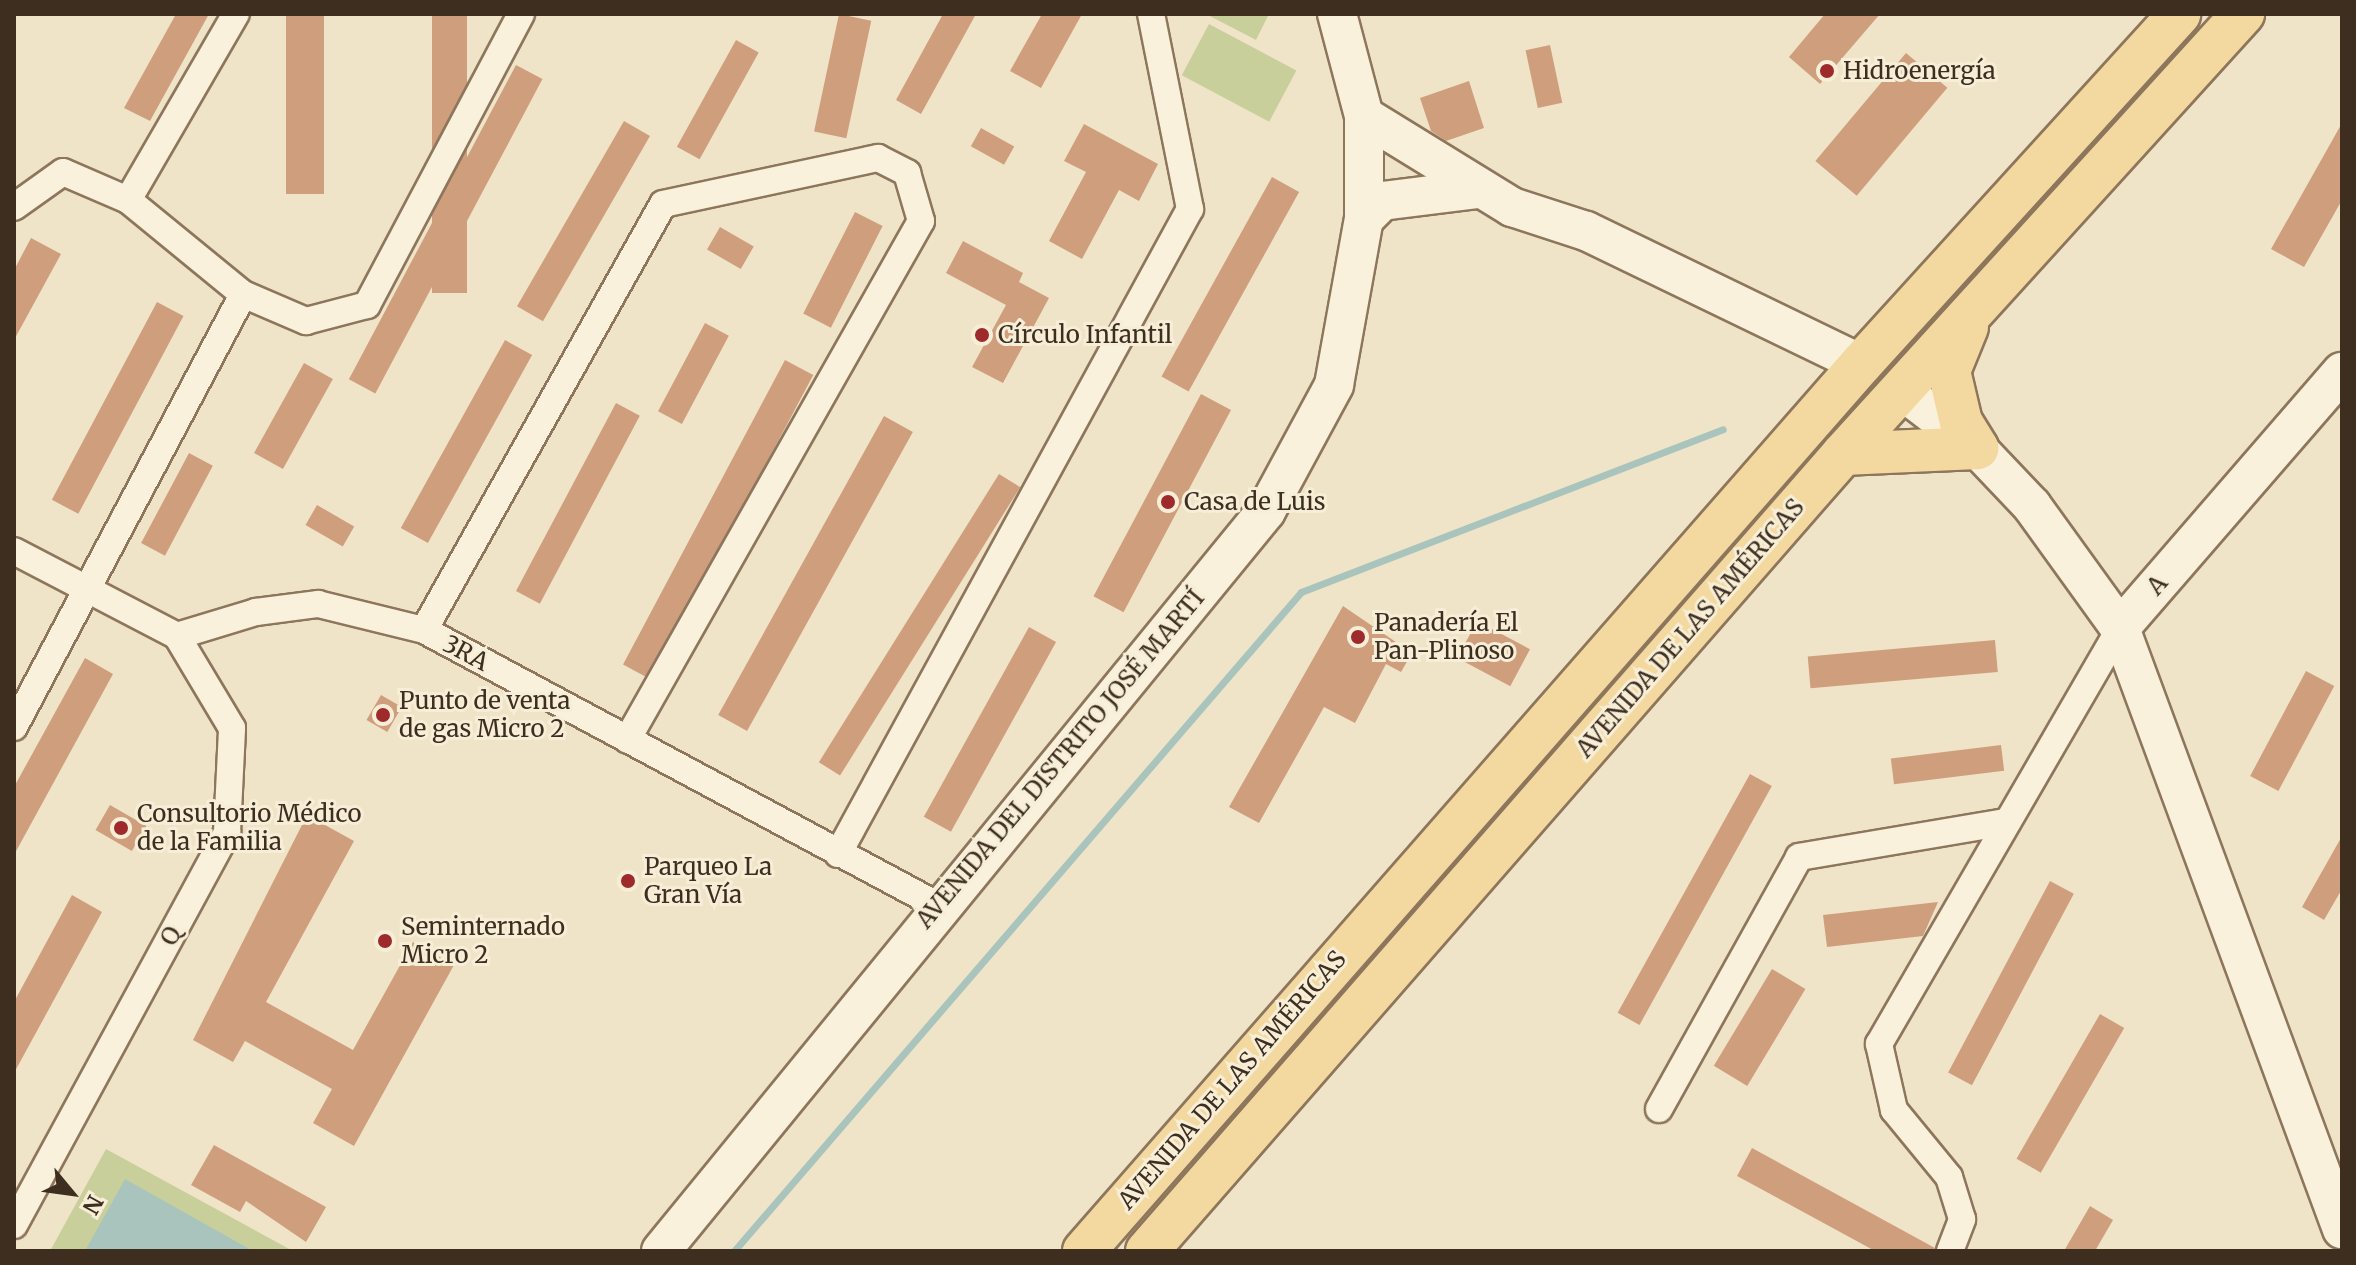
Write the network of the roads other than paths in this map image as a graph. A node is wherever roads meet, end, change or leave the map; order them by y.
1 (236, 14) edge
2 (521, 14) edge
3 (1151, 14) edge
4 (1337, 14) edge
5 (2179, 14) edge
6 (2243, 14) edge
7 (1364, 116) junction
8 (1478, 189) junction
9 (128, 200) junction
10 (14, 207) edge
11 (1364, 219) junction
12 (243, 294) junction
13 (1974, 309) junction
14 (1861, 364) junction
15 (2342, 372) edge
16 (1901, 390) junction
17 (1977, 448) junction
18 (1843, 454) junction
19 (14, 551) edge
20 (88, 590) junction
21 (2120, 628) junction
22 (424, 630) junction
23 (177, 636) junction
24 (14, 727) edge
25 (627, 740) junction
26 (2007, 822) junction
27 (838, 854) junction
28 (937, 905) junction
29 (1659, 1109) dead end
30 (14, 1225) edge
31 (2342, 1229) edge
32 (661, 1251) edge
33 (1084, 1251) edge
34 (1147, 1251) edge
35 (1950, 1251) edge

1 - 9 street
2 - 12 street
3 - 27 street
4 - 7 main road, AVENIDA DEL DISTRITO JOSÉ MARTÍ
5 - 14 main road, AVENIDA DE LAS AMÉRICAS
6 - 13 main road, AVENIDA DE LAS AMÉRICAS
7 - 8 main road
7 - 11 main road, AVENIDA DEL DISTRITO JOSÉ MARTÍ
8 - 11 main road
8 - 14 main road
9 - 10 street
9 - 12 street
11 - 28 main road, AVENIDA DEL DISTRITO JOSÉ MARTÍ
12 - 20 street
13 - 16 main road, AVENIDA DE LAS AMÉRICAS
13 - 17 main road
14 - 16 main road
14 - 33 main road, AVENIDA DE LAS AMÉRICAS
15 - 21 main road, A
16 - 17 main road
16 - 18 main road, AVENIDA DE LAS AMÉRICAS
17 - 18 main road
17 - 21 main road
18 - 34 main road, AVENIDA DE LAS AMÉRICAS
19 - 20 street
20 - 23 street
20 - 24 street
21 - 26 street, A
21 - 31 main road
22 - 23 street, 3RA
22 - 25 street, 3RA
22 - 25 street
23 - 30 street, Q
25 - 27 street, 3RA
26 - 29 street
26 - 35 street, A
27 - 28 street, 3RA
28 - 32 main road, AVENIDA DEL DISTRITO JOSÉ MARTÍ

